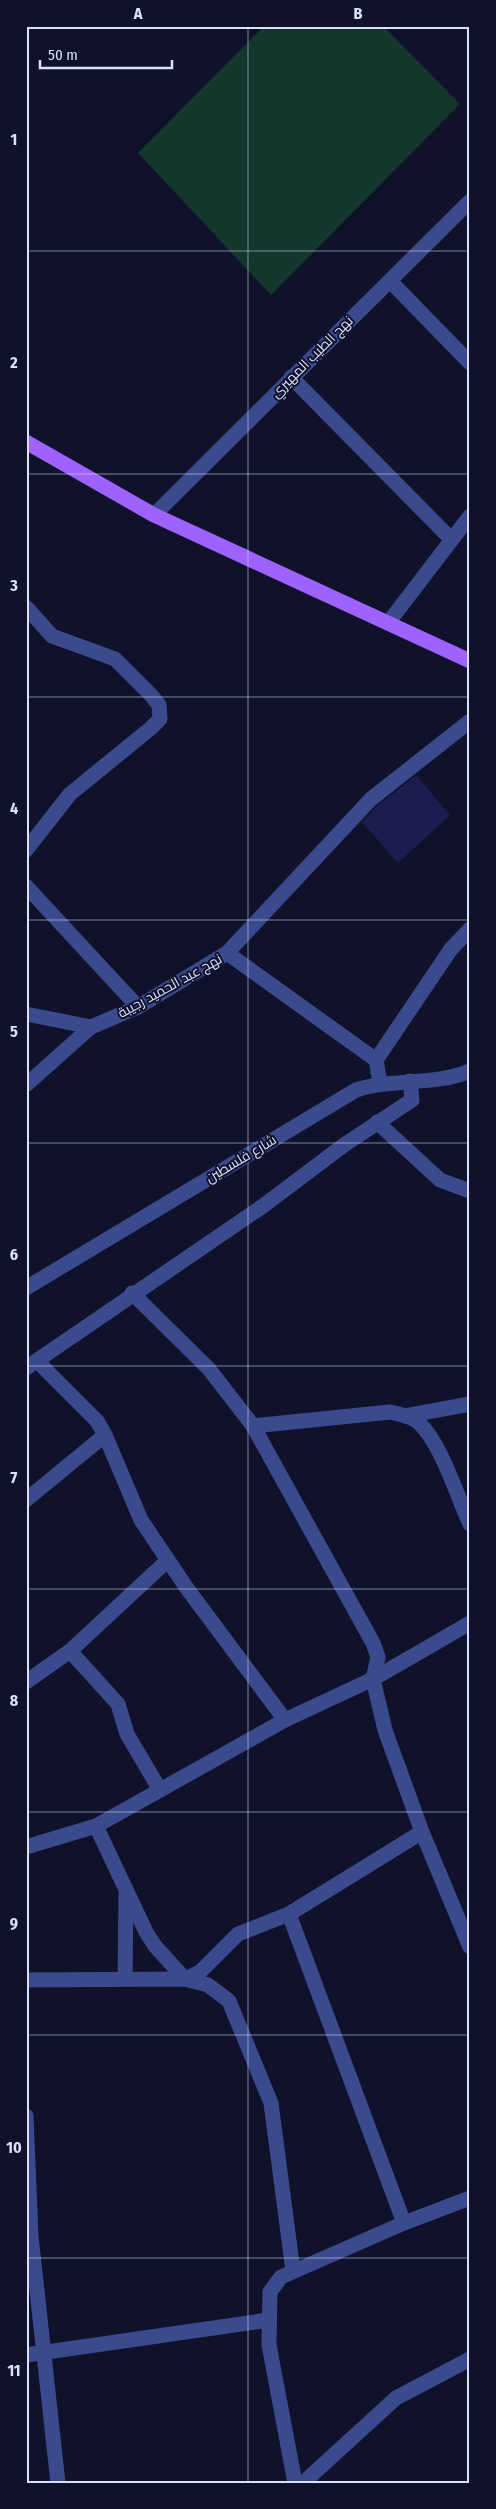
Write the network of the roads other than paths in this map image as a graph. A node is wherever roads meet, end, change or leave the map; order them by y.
1 (470, 201) edge
2 (390, 281) junction
3 (470, 363) edge
4 (291, 377) junction
5 (26, 442) edge
6 (154, 514) junction
7 (470, 516) edge
8 (451, 539) junction
9 (26, 607) edge
10 (388, 623) junction
11 (470, 661) edge
12 (470, 721) edge
13 (26, 850) edge
14 (26, 886) edge
15 (470, 929) edge
16 (227, 953) junction
17 (138, 1007) junction
18 (26, 1014) edge
19 (91, 1028) junction
20 (376, 1060) junction
21 (470, 1071) edge
22 (410, 1081) junction
23 (380, 1083) junction
24 (26, 1085) edge
25 (377, 1122) junction
26 (470, 1191) edge
27 (26, 1288) edge
28 (132, 1293) junction
29 (32, 1364) edge
30 (470, 1404) edge
31 (406, 1416) junction
32 (253, 1426) junction
33 (105, 1436) junction
34 (26, 1500) edge
35 (470, 1524) edge
36 (168, 1560) junction
37 (470, 1623) edge
38 (70, 1651) junction
39 (373, 1679) junction
40 (26, 1682) edge
41 (285, 1720) junction
42 (160, 1790) junction
43 (96, 1826) junction
44 (422, 1832) junction
45 (26, 1847) edge
46 (126, 1888) junction
47 (289, 1914) junction
48 (470, 1947) edge
49 (125, 1978) junction
50 (185, 1979) junction
51 (26, 1980) edge
52 (26, 2116) edge
53 (470, 2198) edge
54 (404, 2223) junction
55 (293, 2272) junction
56 (269, 2320) junction
57 (44, 2353) junction
58 (26, 2355) edge
59 (470, 2359) edge
60 (58, 2483) edge
61 (295, 2483) edge
62 (303, 2483) edge

1 - 2 street, نهج الطيب المهيري
2 - 3 street
2 - 4 street, نهج الطيب المهيري
4 - 6 street, نهج الطيب المهيري
4 - 8 street
5 - 6 main road
6 - 10 main road
7 - 8 street
8 - 10 street
9 - 13 street
10 - 11 main road
12 - 16 street, نهج عبد الحميد رجيبة
14 - 17 street
15 - 20 street
16 - 17 street, نهج عبد الحميد رجيبة
16 - 20 street
17 - 19 street, نهج عبد الحميد رجيبة
18 - 19 street
19 - 24 street, نهج عبد الحميد رجيبة
20 - 23 street
21 - 22 street, شارع فلسطين
22 - 23 street, شارع فلسطين
22 - 25 street
23 - 27 street, شارع فلسطين
25 - 26 street
25 - 28 street
28 - 29 street
28 - 32 street
29 - 33 street
30 - 31 street
31 - 32 street
31 - 35 street
32 - 39 street
33 - 34 street
33 - 36 street
36 - 38 street
36 - 41 street
37 - 39 street
38 - 40 street
38 - 42 street
39 - 41 street
39 - 44 street
41 - 42 street
42 - 43 street
43 - 45 street
43 - 46 street
44 - 47 street
44 - 48 street
46 - 49 street
46 - 50 street
47 - 50 street
47 - 54 street
49 - 50 street
49 - 51 street
50 - 55 street
52 - 57 street
53 - 54 street
54 - 55 street
55 - 56 street
56 - 57 street
56 - 61 street
57 - 58 street
57 - 60 street
59 - 62 street

